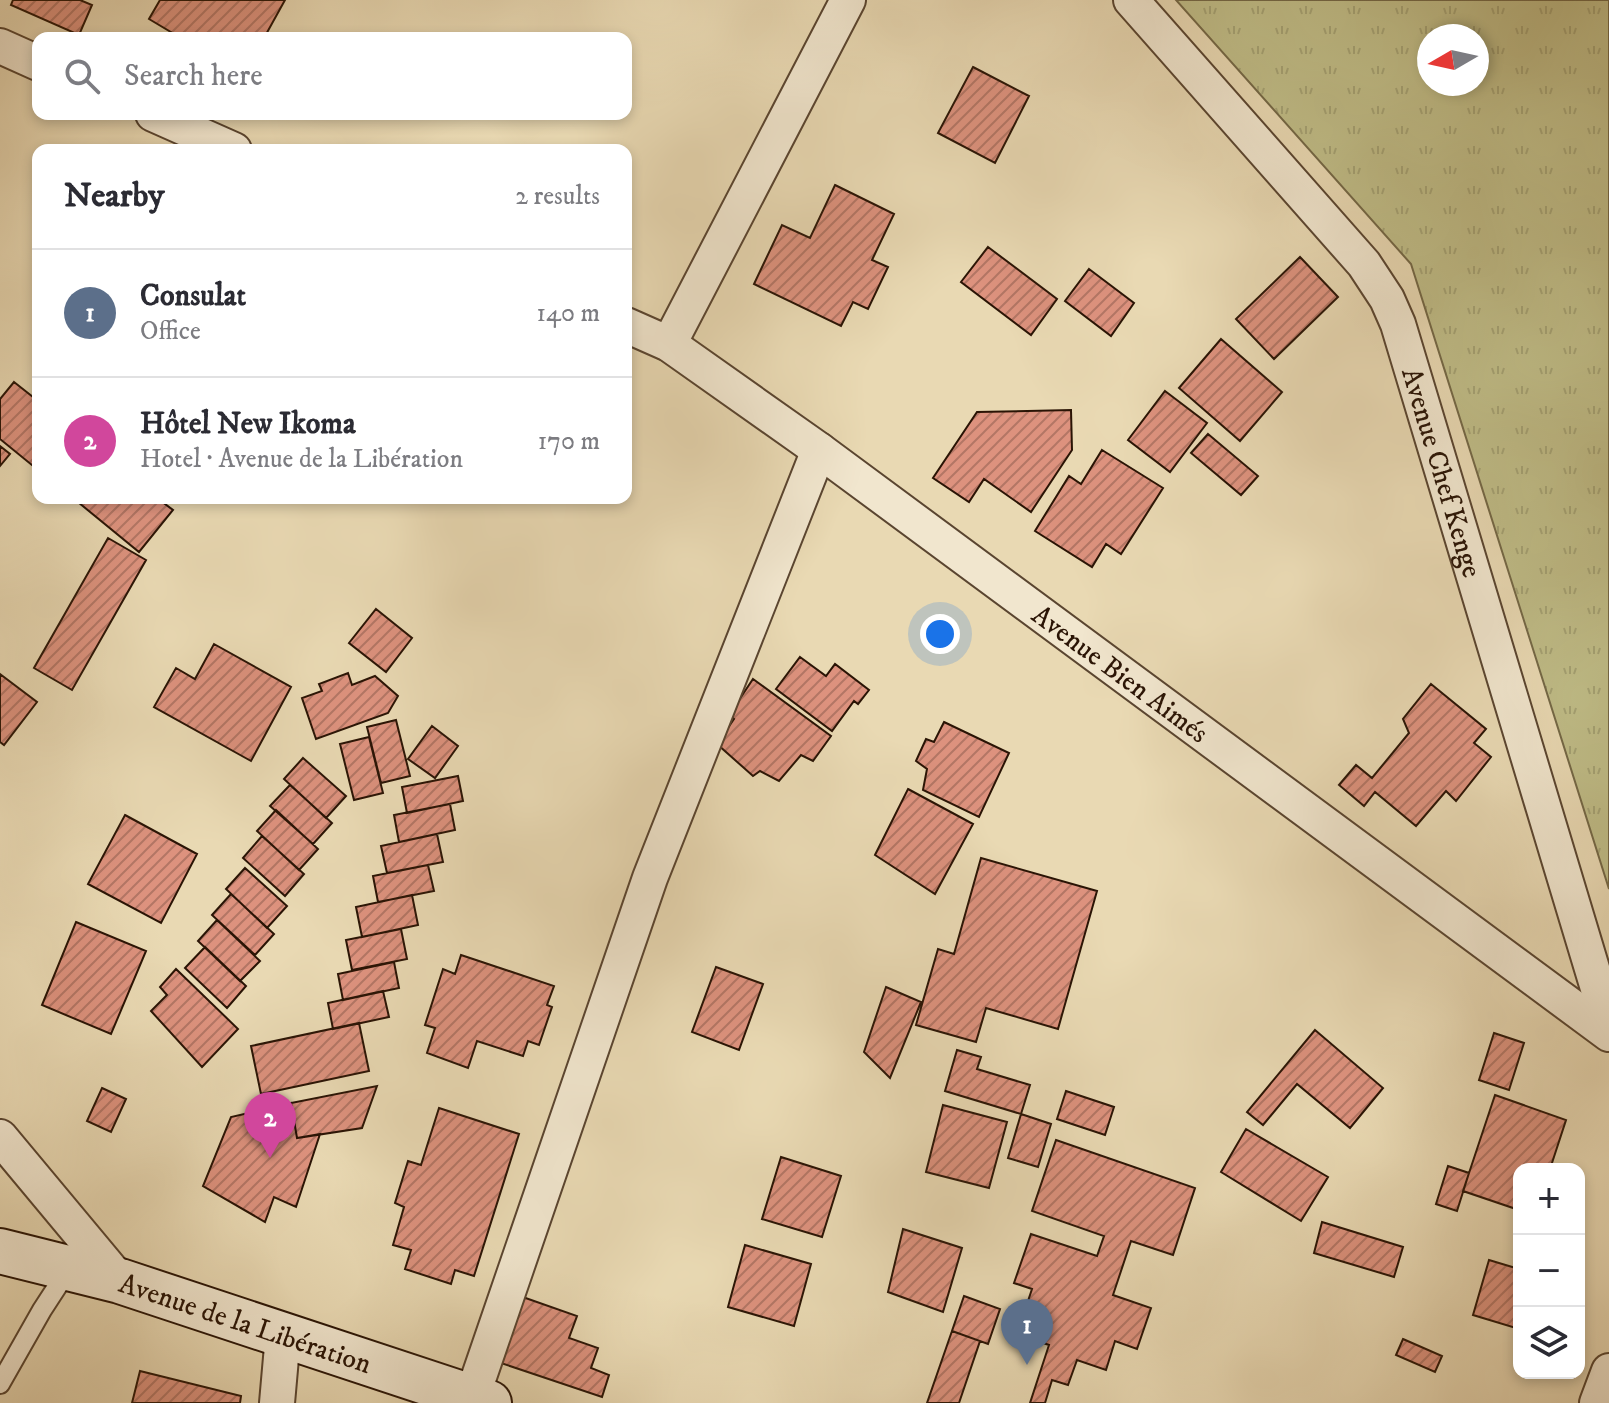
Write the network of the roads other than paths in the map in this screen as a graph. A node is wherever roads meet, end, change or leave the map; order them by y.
1 (848, 0) edge
2 (1131, 0) edge
3 (0, 46) edge
4 (32, 60) edge
5 (166, 120) edge
6 (220, 144) edge
7 (632, 328) edge
8 (669, 344) junction
9 (819, 450) junction
10 (1609, 1025) edge
11 (1609, 1034) edge
12 (0, 1137) edge
13 (0, 1251) edge
14 (68, 1269) junction
15 (120, 1281) junction
16 (283, 1335) junction
17 (1609, 1371) edge
18 (0, 1384) edge
19 (480, 1400) edge
20 (277, 1403) edge
21 (1597, 1403) edge

1 - 8 street
2 - 10 street, Avenue Chef Kenge
3 - 4 street
5 - 6 street
7 - 8 street, Avenue Bien Aimés
8 - 9 street, Avenue Bien Aimés
9 - 11 street, Avenue Bien Aimés
9 - 19 street
12 - 15 street
13 - 14 street, Avenue de la Libération
14 - 15 street, Avenue de la Libération
14 - 18 lane
15 - 16 street, Avenue de la Libération
16 - 19 street, Avenue de la Libération
16 - 20 street
17 - 21 street

